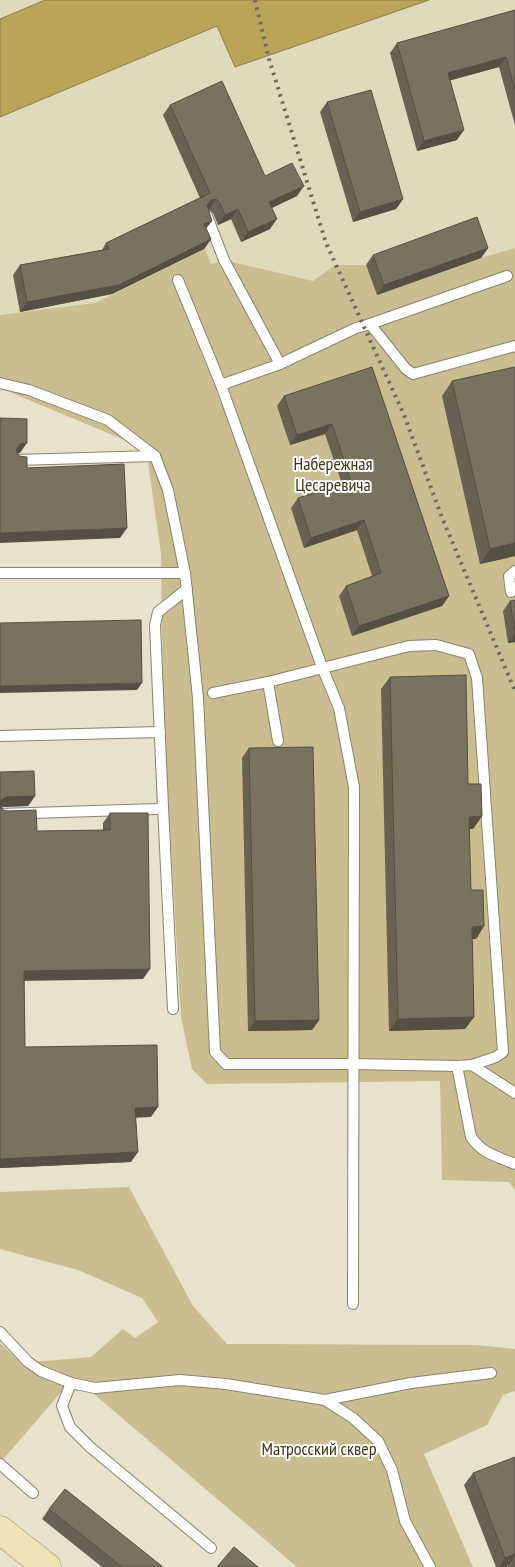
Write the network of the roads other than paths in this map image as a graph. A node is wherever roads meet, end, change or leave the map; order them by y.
1 (207, 216) edge
2 (507, 276) dead end
3 (178, 280) dead end
4 (370, 324) junction
5 (515, 346) edge
6 (280, 364) junction
7 (0, 383) edge
8 (221, 386) junction
9 (154, 456) junction
10 (16, 460) edge
11 (515, 571) edge
12 (0, 573) edge
13 (185, 573) junction
14 (187, 590) junction
15 (511, 592) dead end
16 (322, 668) junction
17 (268, 682) junction
18 (213, 693) dead end
19 (160, 732) junction
20 (0, 736) edge
21 (278, 741) dead end
22 (163, 807) junction
23 (0, 814) edge
24 (173, 1009) dead end
25 (354, 1064) junction
26 (472, 1065) junction
27 (457, 1066) junction
28 (515, 1093) edge
29 (515, 1164) edge
30 (353, 1304) dead end
31 (0, 1332) edge
32 (491, 1373) dead end
33 (71, 1383) junction
34 (325, 1400) junction
35 (0, 1464) edge
36 (33, 1493) dead end
37 (0, 1530) edge
38 (212, 1548) dead end
39 (46, 1567) edge
40 (430, 1567) edge

1 - 6 lane
2 - 4 lane
3 - 8 lane
4 - 5 lane
4 - 6 lane
6 - 8 lane
7 - 9 lane
8 - 16 lane
9 - 10 lane
9 - 13 lane
11 - 15 lane
12 - 13 lane
13 - 14 lane
14 - 19 lane
14 - 25 lane
16 - 17 lane
16 - 25 lane
16 - 26 lane
17 - 18 lane
17 - 21 lane
19 - 20 lane
19 - 22 lane
22 - 23 lane
22 - 24 lane
25 - 27 lane
25 - 30 lane
26 - 27 lane
26 - 28 lane
27 - 29 lane
31 - 33 lane
32 - 34 lane
33 - 34 lane
33 - 38 lane
34 - 40 lane
35 - 36 lane
37 - 39 main road

